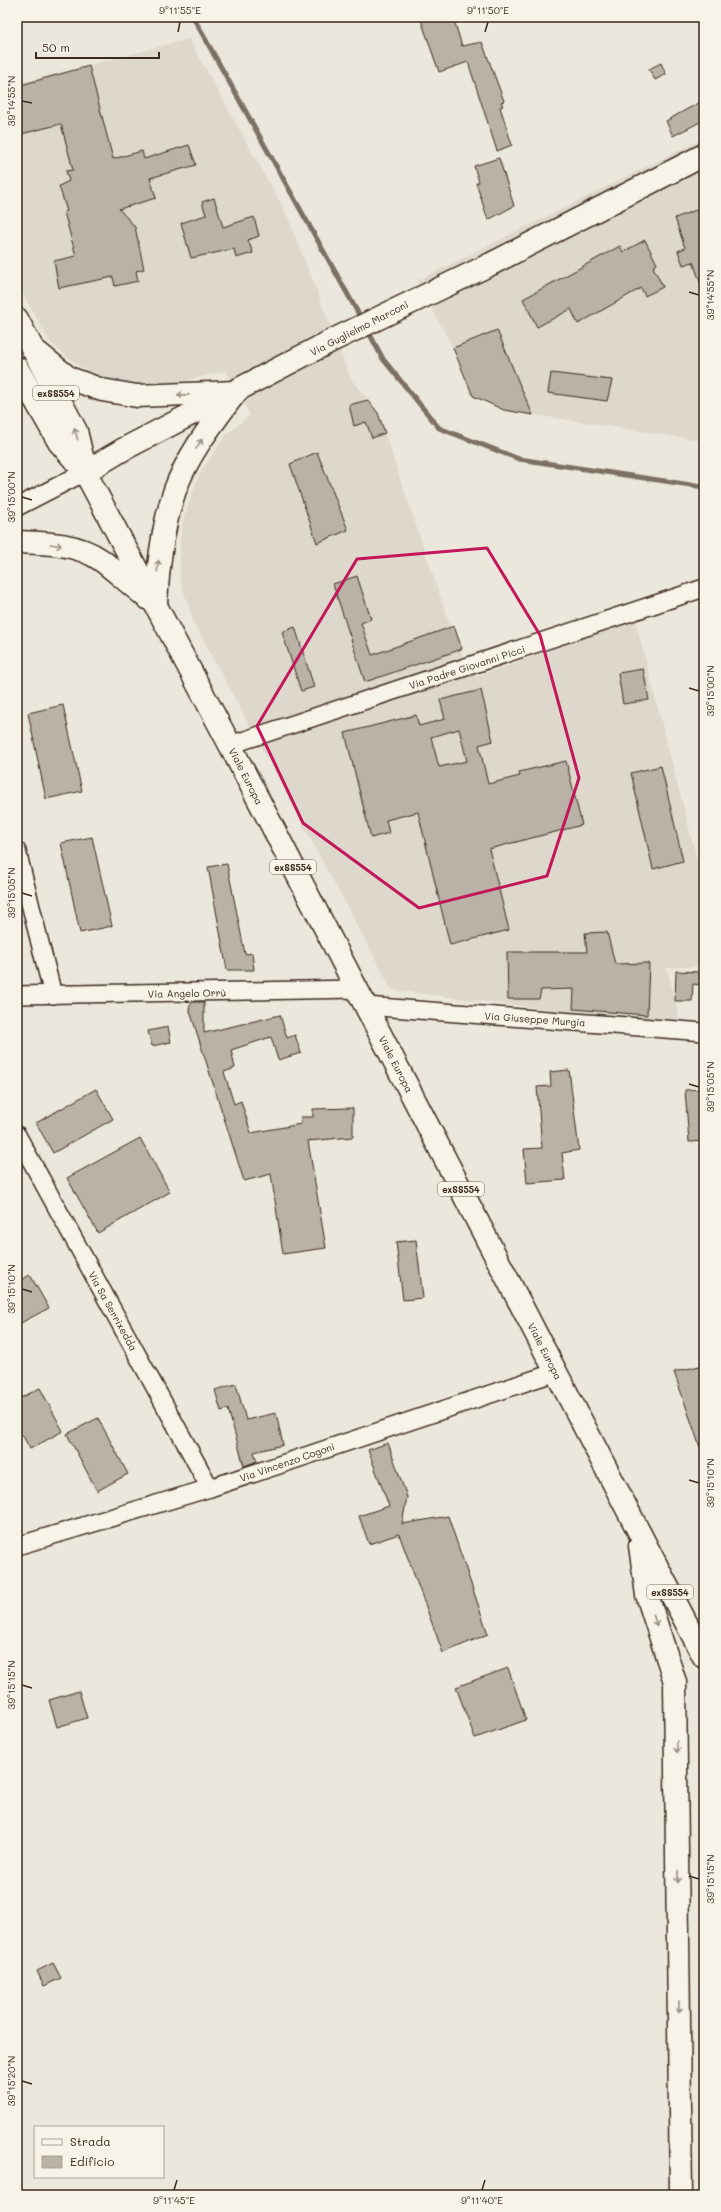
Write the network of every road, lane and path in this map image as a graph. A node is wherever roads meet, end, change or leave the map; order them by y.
1 (704, 155) edge
2 (17, 319) edge
3 (32, 348) junction
4 (17, 368) edge
5 (236, 392) junction
6 (85, 472) junction
7 (17, 507) edge
8 (17, 542) edge
9 (704, 588) edge
10 (156, 605) junction
11 (230, 745) junction
12 (17, 851) edge
13 (17, 995) edge
14 (35, 995) junction
15 (53, 995) junction
16 (362, 998) junction
17 (17, 1005) edge
18 (704, 1032) edge
19 (17, 1135) edge
20 (556, 1372) junction
21 (210, 1488) junction
22 (637, 1527) junction
23 (17, 1546) edge
24 (704, 1657) edge
25 (681, 2195) edge

1 - 5 main road, Via Guglielmo Marconi
2 - 3 main road, Viale Europa / exSS554
5 -> 3 main road
6 -> 3 main road, Viale Europa / exSS554
4 - 6 main road, Viale Europa / exSS554
5 - 6 main road, Via Guglielmo Marconi
10 -> 5 main road
6 - 7 street, Via Guglielmo Marconi
6 - 10 main road, Viale Europa / exSS554
8 -> 10 main road
9 - 11 street, Via Padre Giovanni Picci
10 - 11 main road, Viale Europa / exSS554
11 - 16 main road, Viale Europa / exSS554
12 - 15 street
13 - 14 street, Via Angelo Orrù
14 - 15 street, Via Angelo Orrù
14 - 17 street
15 - 16 street, Via Angelo Orrù
16 - 18 street, Via Giuseppe Murgia
16 - 20 main road, Viale Europa / exSS554
19 - 21 street, Via Sa Serrixedda
20 - 21 street, Via Vincenzo Cogoni
20 - 22 main road, Viale Europa / exSS554
21 - 23 street, Via Vincenzo Cogoni
22 - 24 main road, Viale Europa / exSS554
22 -> 25 main road

